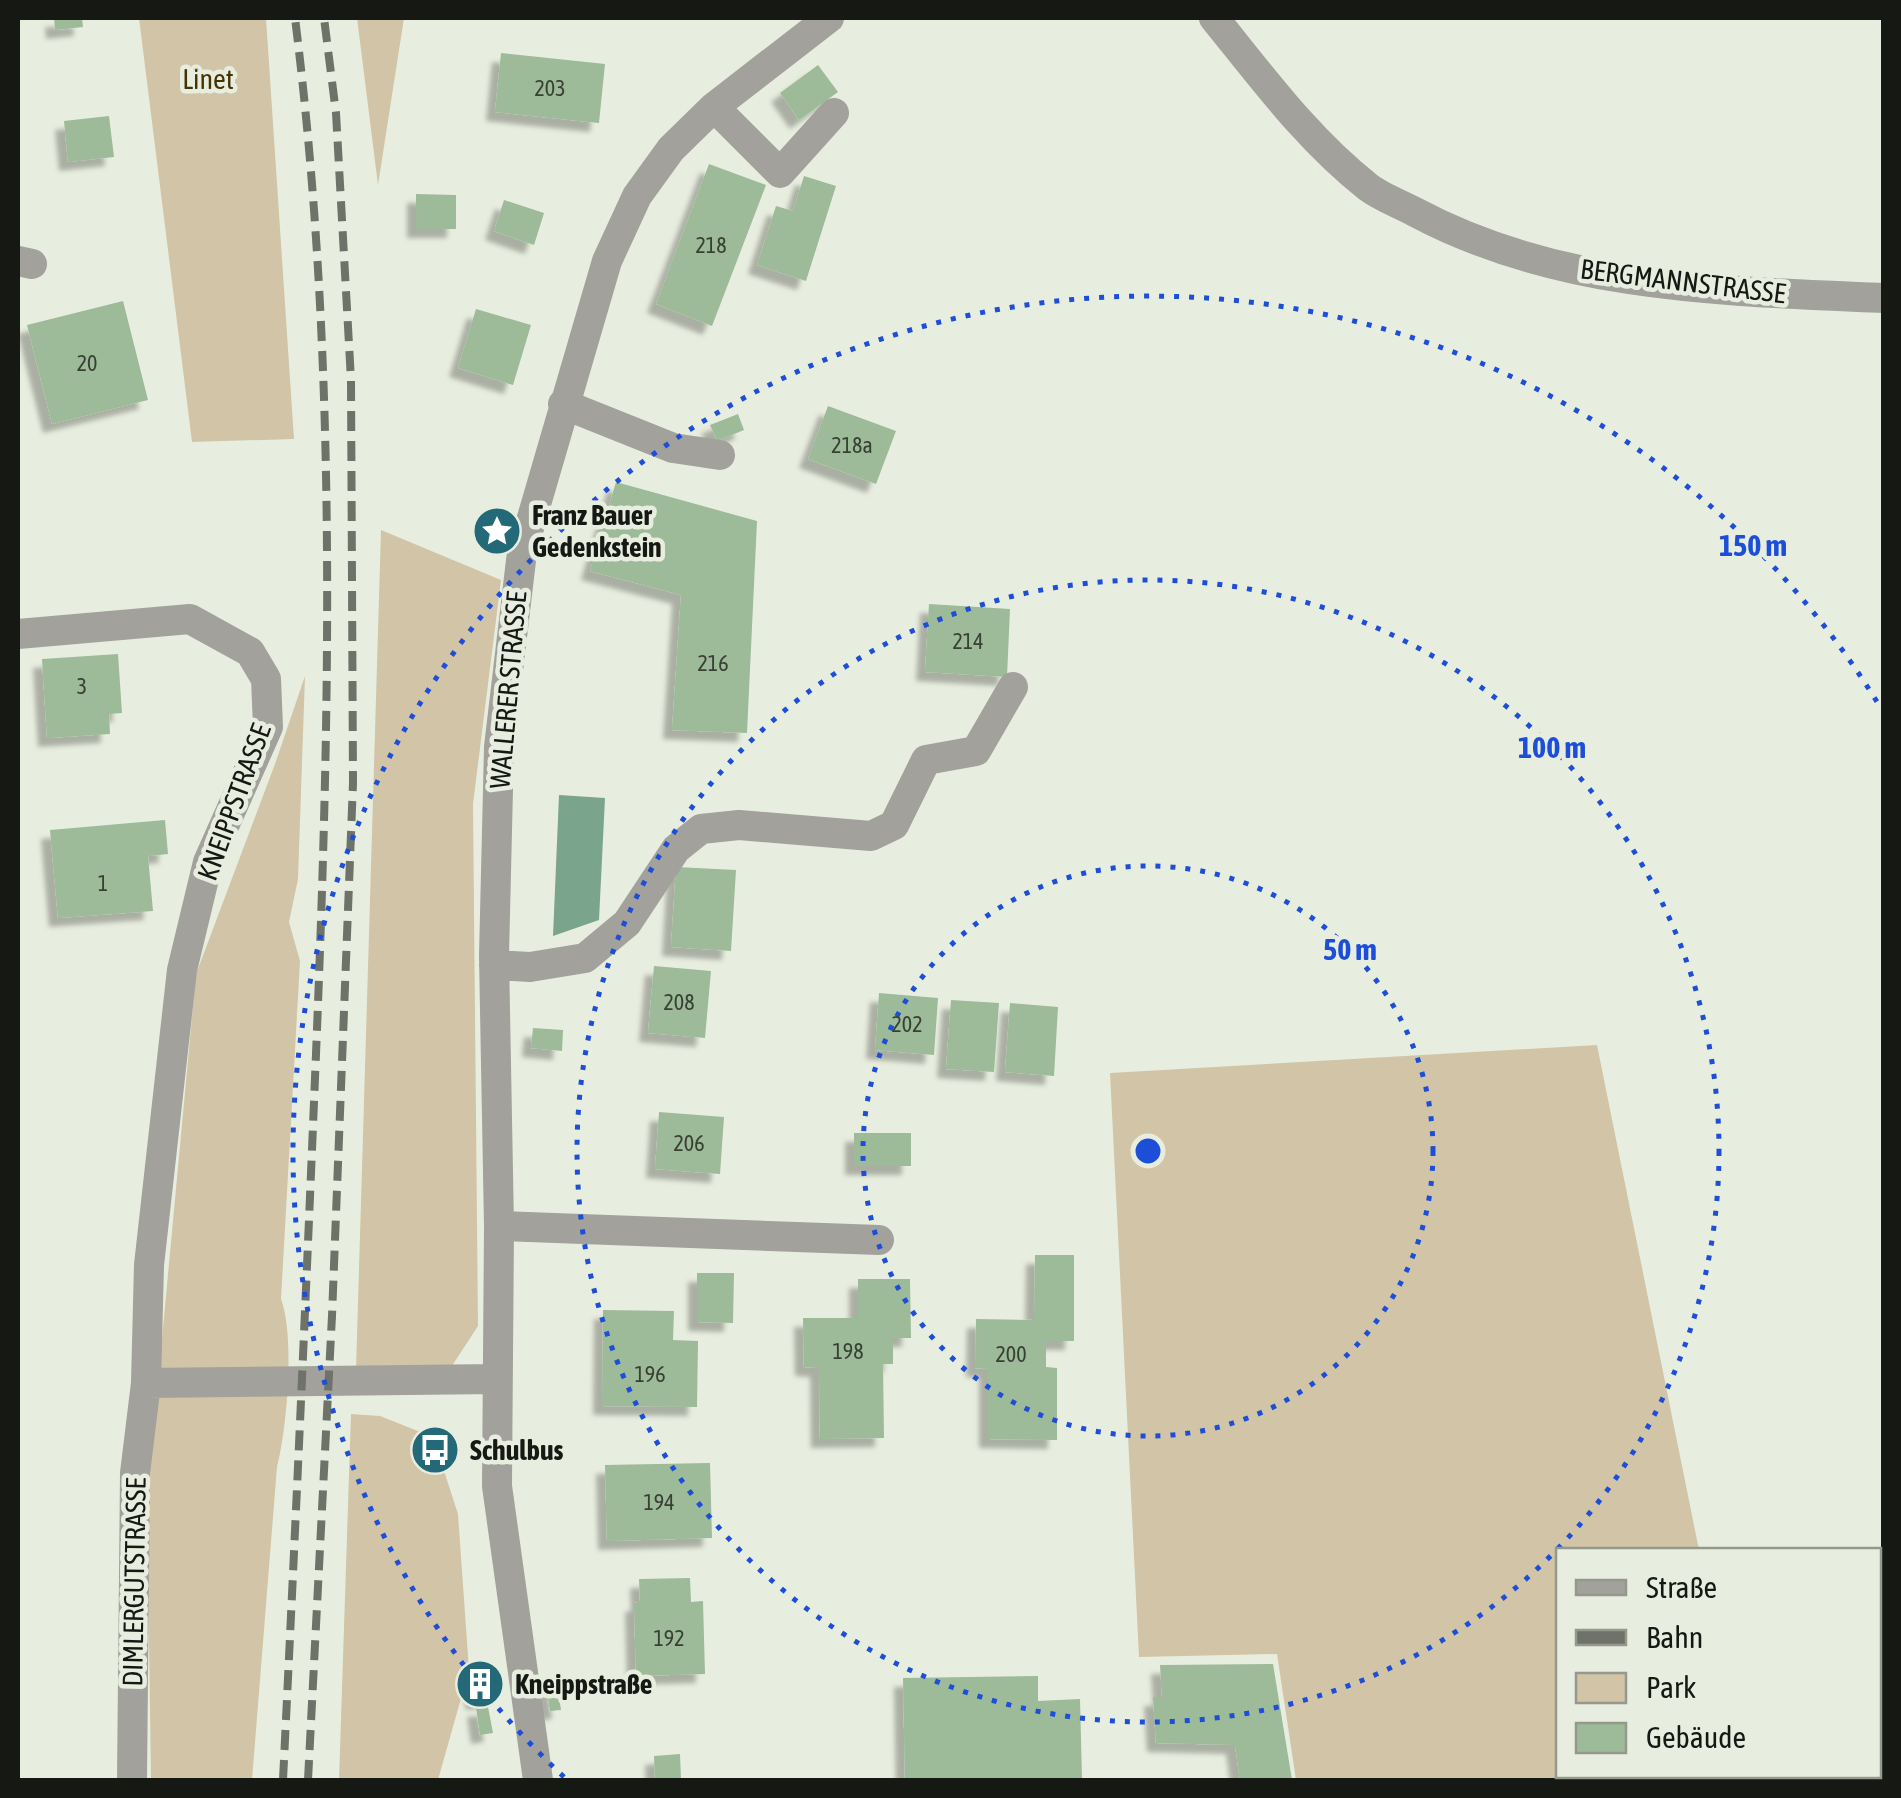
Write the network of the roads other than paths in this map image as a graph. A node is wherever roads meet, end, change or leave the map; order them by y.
1 (829, 18) edge
2 (1214, 18) edge
3 (714, 107) junction
4 (834, 112) dead end
5 (1884, 298) edge
6 (563, 404) junction
7 (720, 455) dead end
8 (18, 634) edge
9 (1013, 687) dead end
10 (494, 965) junction
11 (499, 1226) junction
12 (880, 1240) dead end
13 (496, 1379) junction
14 (146, 1383) junction
15 (132, 1780) edge
16 (538, 1780) edge

1 - 3 street, WALLERER STRASSE
2 - 5 street, BERGMANNSTRASSE
3 - 4 street
3 - 6 street, WALLERER STRASSE
6 - 7 street
6 - 10 street, WALLERER STRASSE
8 - 14 street, KNEIPPSTRASSE
9 - 10 street
10 - 11 street, WALLERER STRASSE
11 - 12 street
11 - 13 street, WALLERER STRASSE
13 - 14 street
13 - 16 street, WALLERER STRASSE
14 - 15 street, DIMLERGUTSTRASSE

